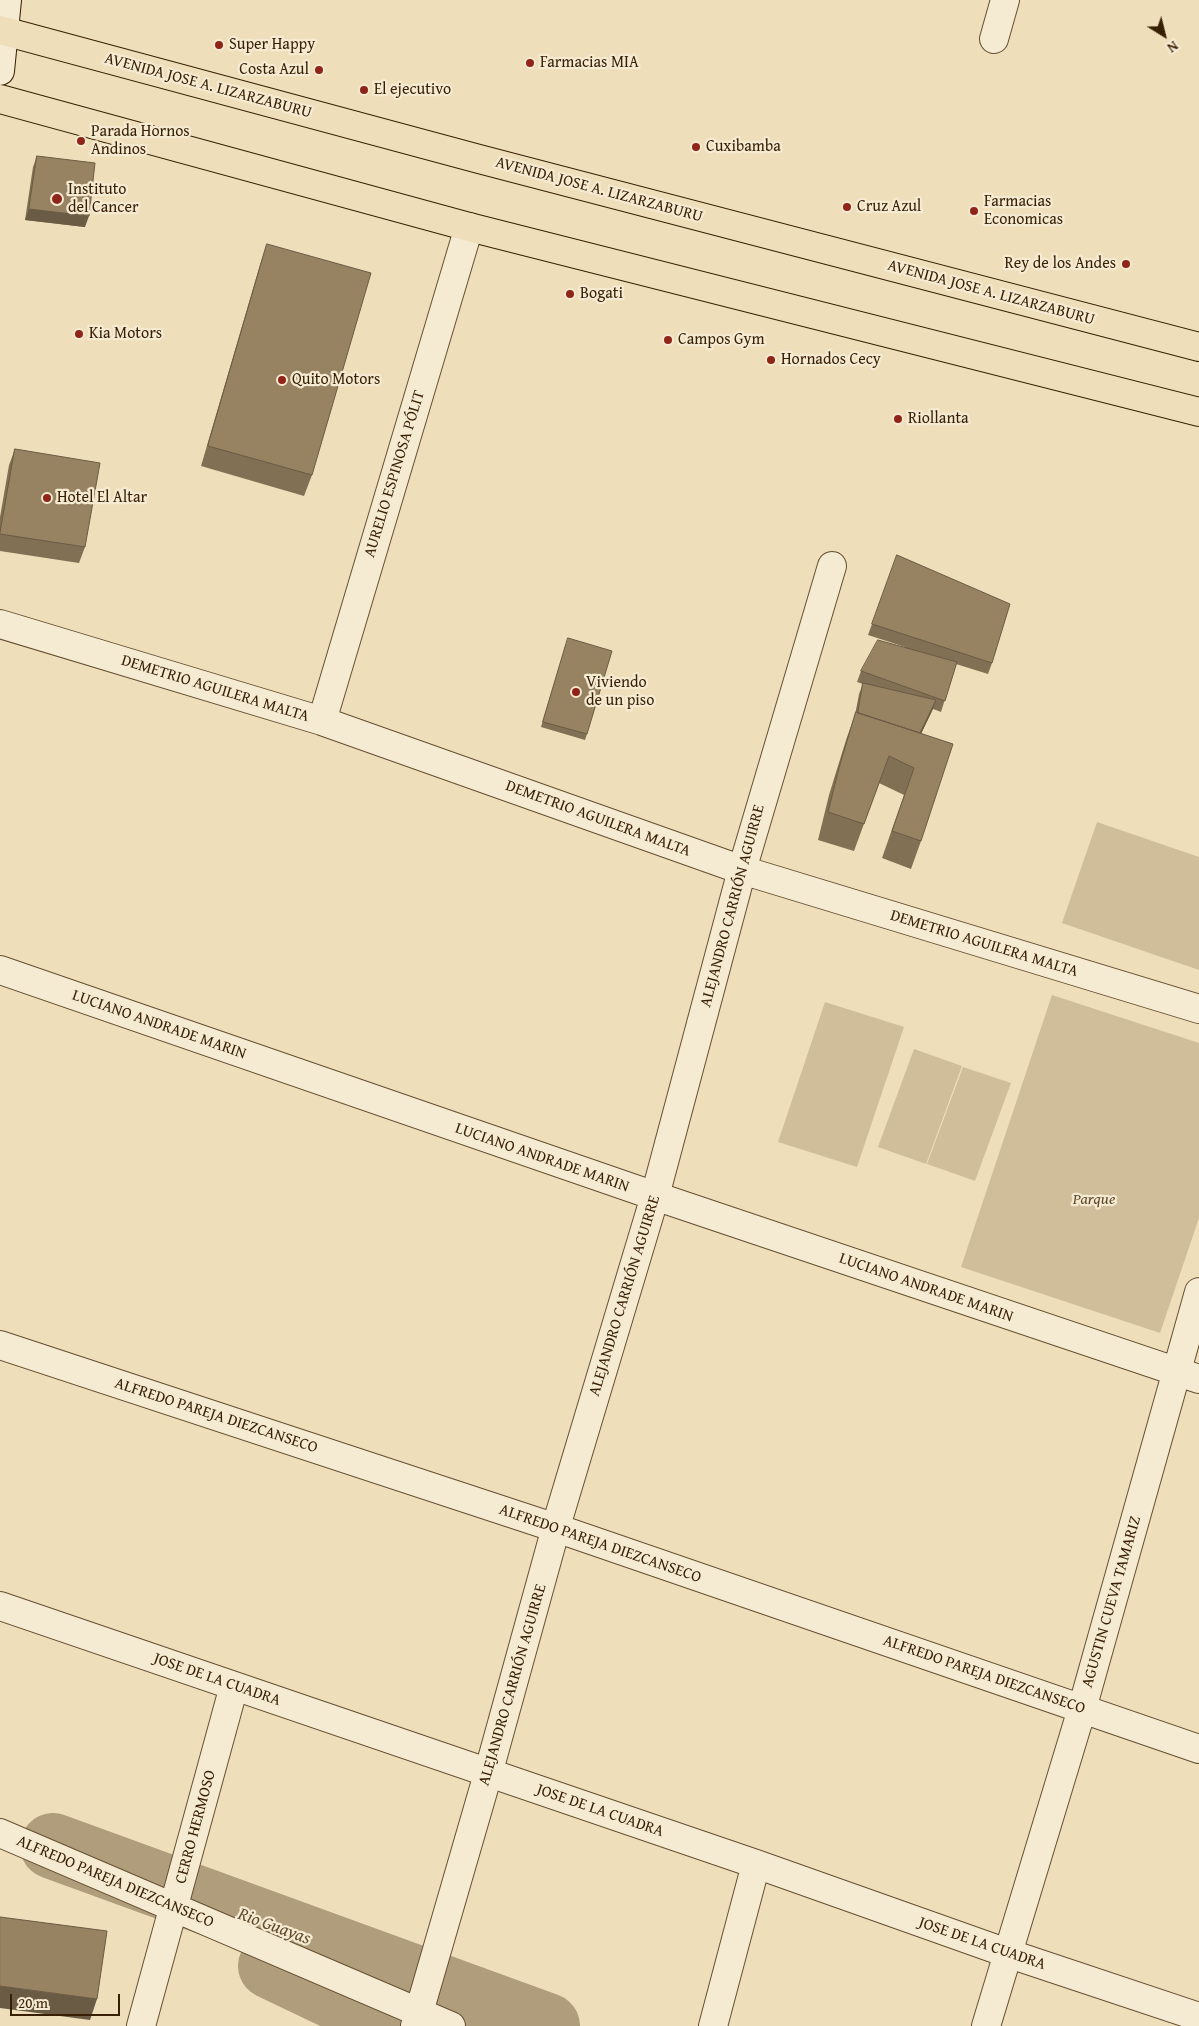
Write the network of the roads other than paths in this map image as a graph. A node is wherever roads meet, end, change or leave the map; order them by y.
1 (7, 0) edge
2 (1005, 0) edge
3 (2, 30) edge
4 (994, 40) dead end
5 (0, 71) edge
6 (0, 99) edge
7 (469, 226) junction
8 (1199, 347) edge
9 (1199, 412) edge
10 (832, 566) dead end
11 (0, 624) edge
12 (322, 721) junction
13 (742, 870) junction
14 (0, 970) edge
15 (1199, 1009) edge
16 (655, 1196) junction
17 (1199, 1292) edge
18 (0, 1345) edge
19 (1188, 1376) edge
20 (556, 1528) junction
21 (0, 1606) edge
22 (234, 1686) junction
23 (1082, 1709) junction
24 (1199, 1749) edge
25 (488, 1774) junction
26 (0, 1834) edge
27 (756, 1864) junction
28 (1006, 1954) junction
29 (1199, 2017) edge
30 (141, 2026) edge
31 (415, 2026) edge
32 (436, 2026) edge
33 (451, 2026) edge
34 (713, 2026) edge
35 (986, 2026) edge

1 - 3 street
2 - 4 street
3 - 5 street
3 - 8 main road, AVENIDA JOSE A. LIZARZABURU
6 - 7 main road
7 - 9 main road
7 - 12 street, AURELIO ESPINOSA PÓLIT
10 - 13 street, ALEJANDRO CARRIÓN AGUIRRE
11 - 12 street, DEMETRIO AGUILERA MALTA
12 - 13 street, DEMETRIO AGUILERA MALTA
13 - 15 street, DEMETRIO AGUILERA MALTA
13 - 16 street, ALEJANDRO CARRIÓN AGUIRRE
14 - 16 street, LUCIANO ANDRADE MARIN
16 - 19 street, LUCIANO ANDRADE MARIN
16 - 20 street, ALEJANDRO CARRIÓN AGUIRRE
17 - 19 street, AGUSTIN CUEVA TAMARIZ
18 - 20 street, ALFREDO PAREJA DIEZCANSECO
19 - 23 street, AGUSTIN CUEVA TAMARIZ
20 - 23 street, ALFREDO PAREJA DIEZCANSECO
20 - 25 street, ALEJANDRO CARRIÓN AGUIRRE
21 - 22 street, JOSE DE LA CUADRA
22 - 25 street, JOSE DE LA CUADRA
22 - 30 street, CERRO HERMOSO
23 - 24 street, ALFREDO PAREJA DIEZCANSECO
23 - 28 street, AGUSTIN CUEVA TAMARIZ
25 - 27 street, JOSE DE LA CUADRA
25 - 31 street, ALEJANDRO CARRIÓN AGUIRRE
26 - 32 street
26 - 33 street, ALFREDO PAREJA DIEZCANSECO
27 - 28 street, JOSE DE LA CUADRA
27 - 34 street
28 - 29 street, JOSE DE LA CUADRA
28 - 35 street, AGUSTIN CUEVA TAMARIZ

